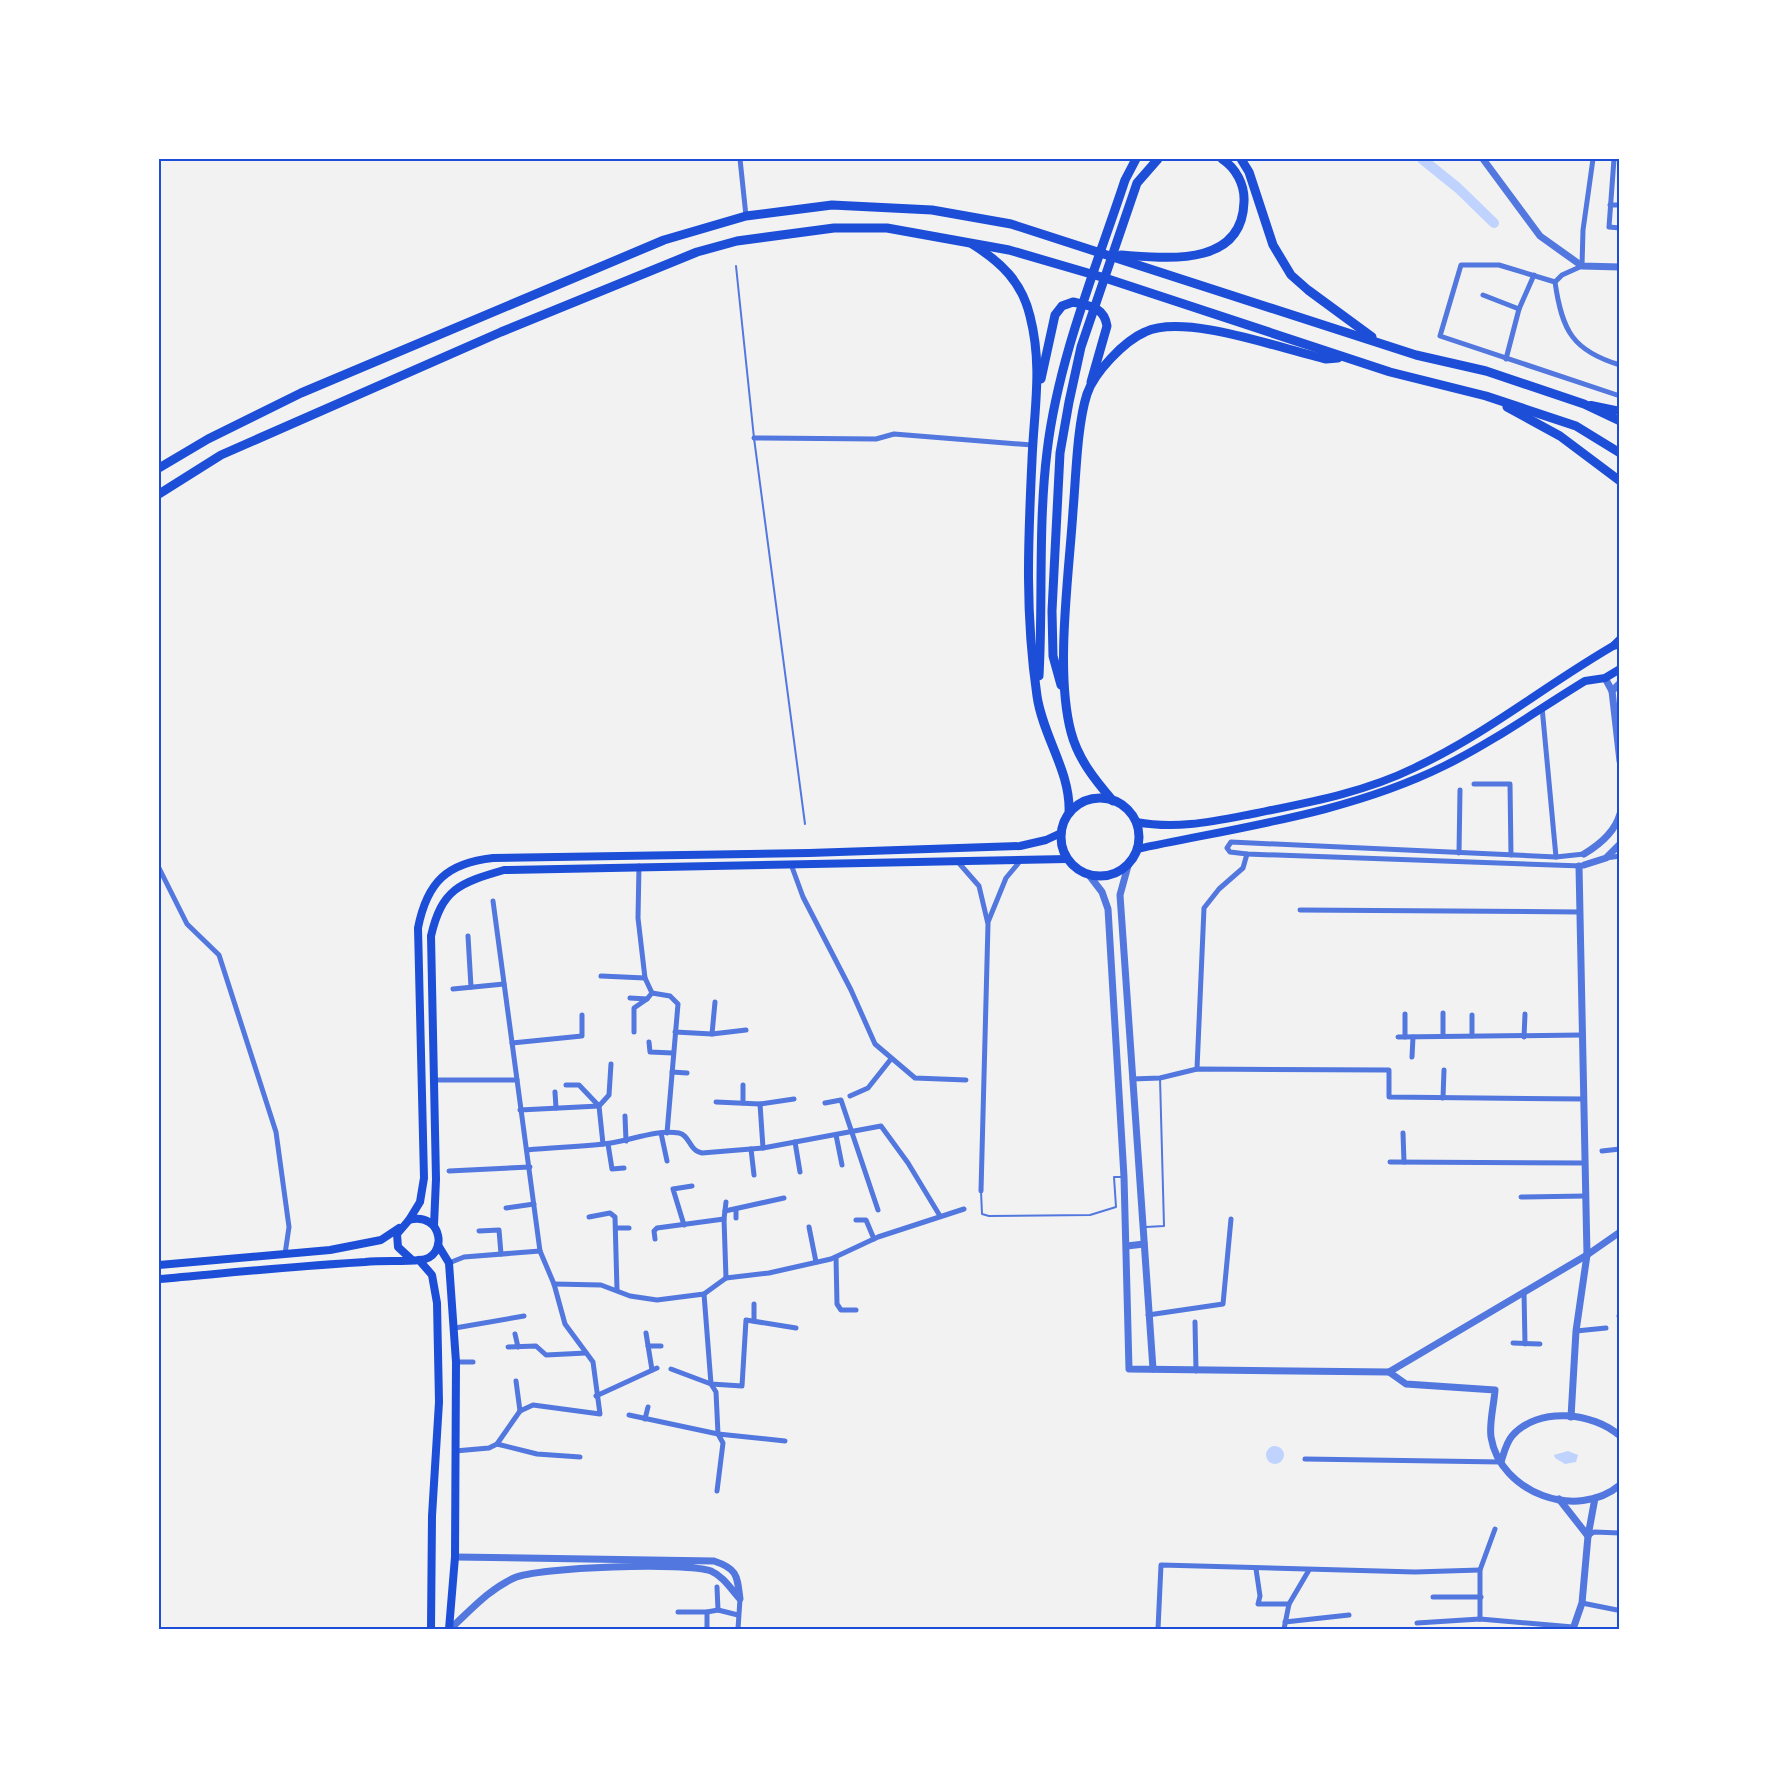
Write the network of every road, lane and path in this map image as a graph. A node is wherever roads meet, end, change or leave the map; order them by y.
1 (740, 159) edge
2 (1136, 159) edge
3 (1158, 159) edge
4 (1222, 159) edge
5 (1241, 159) edge
6 (1483, 159) edge
7 (1593, 159) edge
8 (1614, 159) edge
9 (1620, 171) edge
10 (1613, 172) junction
11 (1610, 205) junction
12 (1620, 205) edge
13 (746, 216) junction
14 (1620, 228) edge
15 (967, 242) junction
16 (1108, 254) junction
17 (736, 266) dead end
18 (1582, 266) junction
19 (1620, 267) edge
20 (1534, 275) junction
21 (1555, 282) junction
22 (1483, 295) dead end
23 (1520, 309) junction
24 (1382, 343) junction
25 (1343, 357) junction
26 (1506, 359) junction
27 (1620, 365) edge
28 (1039, 390) junction
29 (1088, 393) junction
30 (1486, 396) junction
31 (1620, 396) edge
32 (1584, 404) junction
33 (1620, 411) edge
34 (1620, 421) edge
35 (754, 438) junction
36 (1032, 445) junction
37 (1620, 453) edge
38 (159, 468) edge
39 (1620, 481) edge
40 (159, 494) edge
41 (1618, 642) edge
42 (1620, 669) edge
43 (1605, 678) junction
44 (1620, 683) edge
45 (1612, 691) junction
46 (1037, 699) junction
47 (1064, 699) junction
48 (1542, 707) junction
49 (1620, 761) edge
50 (1473, 784) dead end
51 (1460, 790) dead end
52 (1113, 801) junction
53 (1069, 813) junction
54 (1620, 814) edge
55 (1136, 822) junction
56 (806, 824) dead end
57 (1061, 833) junction
58 (1620, 844) edge
59 (1137, 849) junction
60 (1459, 853) junction
61 (1247, 854) junction
62 (1584, 854) joint
63 (1511, 855) junction
64 (1620, 856) edge
65 (1556, 857) junction
66 (1606, 858) junction
67 (1067, 859) junction
68 (1021, 860) junction
69 (958, 862) junction
70 (1130, 862) junction
71 (639, 866) junction
72 (1582, 866) junction
73 (792, 867) junction
74 (159, 868) edge
75 (1089, 874) junction
76 (493, 901) dead end
77 (1300, 910) dead end
78 (1580, 912) junction
79 (988, 924) junction
80 (468, 936) dead end
81 (601, 976) dead end
82 (645, 978) junction
83 (504, 984) junction
84 (471, 987) junction
85 (453, 989) dead end
86 (652, 993) junction
87 (630, 999) dead end
88 (647, 999) junction
89 (715, 1002) dead end
90 (1443, 1013) dead end
91 (1405, 1014) dead end
92 (1525, 1014) dead end
93 (582, 1015) dead end
94 (1472, 1015) dead end
95 (627, 1025) dead end
96 (746, 1030) dead end
97 (675, 1032) junction
98 (712, 1034) junction
99 (1582, 1035) junction
100 (1443, 1036) junction
101 (1472, 1036) junction
102 (1413, 1037) junction
103 (1524, 1037) junction
104 (649, 1042) dead end
105 (512, 1043) junction
106 (673, 1053) junction
107 (1412, 1057) dead end
108 (891, 1059) junction
109 (611, 1064) dead end
110 (1197, 1069) junction
111 (1444, 1070) dead end
112 (672, 1071) junction
113 (687, 1073) dead end
114 (1160, 1078) junction
115 (1132, 1079) junction
116 (434, 1080) junction
117 (517, 1080) junction
118 (966, 1080) dead end
119 (566, 1085) dead end
120 (743, 1085) dead end
121 (555, 1092) dead end
122 (850, 1096) dead end
123 (1443, 1098) junction
124 (794, 1099) dead end
125 (1584, 1099) junction
126 (716, 1102) dead end
127 (743, 1103) junction
128 (825, 1103) dead end
129 (760, 1104) junction
130 (599, 1106) junction
131 (556, 1108) junction
132 (520, 1110) junction
133 (626, 1116) dead end
134 (850, 1132) junction
135 (664, 1133) junction
136 (1403, 1133) dead end
137 (836, 1135) junction
138 (626, 1141) junction
139 (795, 1142) junction
140 (606, 1144) junction
141 (763, 1148) junction
142 (751, 1149) junction
143 (1620, 1149) edge
144 (528, 1150) junction
145 (1602, 1151) dead end
146 (667, 1161) dead end
147 (1390, 1162) dead end
148 (1404, 1162) junction
149 (1585, 1163) junction
150 (842, 1165) dead end
151 (530, 1167) junction
152 (624, 1168) dead end
153 (449, 1171) dead end
154 (800, 1172) dead end
155 (754, 1175) dead end
156 (1124, 1177) junction
157 (692, 1186) dead end
158 (981, 1191) joint
159 (1586, 1196) junction
160 (1521, 1197) dead end
161 (784, 1198) dead end
162 (726, 1202) dead end
163 (534, 1204) junction
164 (506, 1209) dead end
165 (735, 1209) junction
166 (964, 1209) dead end
167 (878, 1210) dead end
168 (725, 1211) junction
169 (940, 1216) junction
170 (589, 1217) dead end
171 (736, 1218) dead end
172 (724, 1219) junction
173 (1231, 1219) dead end
174 (856, 1220) dead end
175 (406, 1222) junction
176 (434, 1225) junction
177 (684, 1225) junction
178 (809, 1227) dead end
179 (1143, 1227) junction
180 (616, 1228) junction
181 (629, 1228) dead end
182 (479, 1231) dead end
183 (1620, 1232) edge
184 (655, 1239) dead end
185 (874, 1239) junction
186 (1144, 1244) junction
187 (438, 1245) junction
188 (1127, 1246) junction
189 (540, 1251) junction
190 (285, 1254) junction
191 (501, 1254) junction
192 (1587, 1255) junction
193 (836, 1257) junction
194 (415, 1260) junction
195 (816, 1262) junction
196 (449, 1263) junction
197 (159, 1265) edge
198 (726, 1278) junction
199 (159, 1280) edge
200 (554, 1284) junction
201 (617, 1290) junction
202 (1524, 1292) junction
203 (704, 1294) junction
204 (754, 1304) dead end
205 (856, 1310) dead end
206 (1148, 1315) junction
207 (524, 1316) dead end
208 (754, 1321) junction
209 (1195, 1322) dead end
210 (454, 1328) junction
211 (796, 1328) dead end
212 (1605, 1328) dead end
213 (1576, 1331) junction
214 (515, 1334) dead end
215 (646, 1334) dead end
216 (1513, 1343) dead end
217 (1525, 1344) junction
218 (1540, 1344) dead end
219 (648, 1346) junction
220 (661, 1346) dead end
221 (508, 1347) dead end
222 (518, 1347) junction
223 (586, 1353) junction
224 (456, 1362) junction
225 (473, 1362) dead end
226 (1153, 1368) junction
227 (671, 1369) dead end
228 (1196, 1371) junction
229 (1389, 1372) junction
230 (516, 1381) dead end
231 (711, 1384) junction
232 (596, 1396) junction
233 (648, 1407) dead end
234 (520, 1411) junction
235 (629, 1415) dead end
236 (1571, 1417) junction
237 (645, 1419) junction
238 (718, 1434) junction
239 (1620, 1436) edge
240 (785, 1441) dead end
241 (497, 1444) junction
242 (454, 1451) junction
243 (580, 1457) dead end
244 (1305, 1459) dead end
245 (1501, 1462) junction
246 (1620, 1485) edge
247 (717, 1491) dead end
248 (1595, 1498) junction
249 (1559, 1499) junction
250 (1494, 1529) dead end
251 (1620, 1533) edge
252 (1588, 1536) junction
253 (455, 1557) junction
254 (1256, 1569) junction
255 (1309, 1570) junction
256 (1480, 1570) junction
257 (717, 1587) dead end
258 (1433, 1597) dead end
259 (1481, 1597) junction
260 (740, 1599) junction
261 (1582, 1603) junction
262 (1289, 1604) junction
263 (718, 1610) junction
264 (1617, 1610) dead end
265 (678, 1612) dead end
266 (707, 1612) junction
267 (738, 1615) junction
268 (1349, 1615) dead end
269 (1480, 1619) junction
270 (1285, 1622) junction
271 (1417, 1623) dead end
272 (1573, 1628) edge
273 (431, 1629) edge
274 (449, 1629) edge
275 (707, 1629) edge
276 (738, 1629) edge
277 (1158, 1629) edge
278 (1284, 1629) edge

1 - 13 street
2 - 46 highway
3 - 47 highway
4 - 16 highway
5 - 24 highway
6 - 18 street
7 - 18 street
8 - 10 street
9 - 10 street
10 - 11 street
11 - 12 street
11 - 14 street
13 - 16 highway
13 - 38 highway
15 - 25 highway
15 - 28 highway
15 - 40 highway
16 - 24 highway
17 - 35 lane
18 - 19 street
18 - 21 street
20 - 21 street
20 - 23 street
20 - 26 street
21 - 27 street
22 - 23 street
23 - 26 street
24 - 32 highway
25 - 29 highway
25 - 30 highway
26 - 31 street
28 - 29 highway
28 - 36 highway
29 - 47 highway
30 - 37 highway
30 - 39 highway
32 - 33 main road
32 - 34 highway
35 - 36 street
35 - 56 lane
36 - 46 highway
41 - 55 main road
42 - 43 main road
43 - 45 street
43 - 48 main road
44 - 45 street
45 - 49 street
46 - 53 highway
47 - 52 highway
48 - 59 main road
48 - 65 street
50 - 63 street
51 - 60 street
52 - 53 highway
52 - 55 highway
53 - 57 highway
54 - 62 street
55 - 59 highway
57 - 67 highway
57 - 175 main road
58 - 66 street
59 - 70 highway
60 - 61 street
60 - 63 street
61 - 72 street
61 - 110 street
62 - 65 street
63 - 65 street
64 - 66 street
66 - 72 street
67 - 68 main road
67 - 75 highway
68 - 69 main road
68 - 79 street
69 - 73 main road
69 - 79 street
70 - 75 highway
70 - 115 street
71 - 73 main road
71 - 82 street
71 - 116 main road
72 - 78 street
73 - 108 street
74 - 190 street
75 - 156 street
76 - 83 street
77 - 78 street
78 - 99 street
79 - 158 street
80 - 84 street
81 - 82 street
82 - 86 street
83 - 84 street
83 - 105 street
84 - 85 street
86 - 88 street
86 - 97 street
87 - 88 street
88 - 95 street
89 - 98 street
90 - 100 street
91 - 102 street
92 - 103 street
93 - 105 street
94 - 101 street
96 - 98 street
97 - 98 street
97 - 106 street
99 - 103 street
99 - 125 street
100 - 101 street
100 - 102 street
101 - 103 street
102 - 107 street
104 - 106 street
105 - 117 street
106 - 112 street
108 - 118 street
108 - 122 street
109 - 130 street
110 - 114 street
110 - 123 street
111 - 123 street
112 - 113 street
112 - 135 street
114 - 115 street
114 - 179 lane
115 - 179 street
116 - 117 street
116 - 176 main road
117 - 132 street
119 - 130 street
120 - 127 street
121 - 131 street
123 - 125 street
124 - 129 street
125 - 149 street
126 - 127 street
127 - 129 street
128 - 134 street
129 - 141 street
130 - 131 street
130 - 140 street
131 - 132 street
132 - 144 street
133 - 138 street
134 - 137 street
134 - 167 street
134 - 169 street
135 - 138 street
135 - 142 street
135 - 146 street
136 - 148 street
137 - 139 street
137 - 150 street
138 - 140 street
139 - 141 street
139 - 154 street
140 - 144 street
140 - 152 street
141 - 142 street
142 - 155 street
143 - 145 street
144 - 151 street
147 - 148 street
148 - 149 street
149 - 159 street
151 - 153 street
151 - 163 street
156 - 158 lane
156 - 188 street
157 - 177 street
159 - 160 street
159 - 192 street
161 - 165 street
162 - 168 street
163 - 164 street
163 - 189 street
165 - 168 street
165 - 171 street
166 - 169 street
168 - 172 street
169 - 185 street
170 - 180 street
172 - 177 street
172 - 198 street
173 - 206 street
174 - 185 street
175 - 176 main road
175 - 190 main road
175 - 194 main road
176 - 187 main road
177 - 184 street
178 - 195 street
179 - 186 street
180 - 181 street
180 - 201 street
182 - 191 street
183 - 192 street
185 - 193 street
186 - 188 street
186 - 206 street
187 - 194 main road
187 - 196 main road
188 - 226 street
189 - 191 street
189 - 200 street
190 - 197 main road
191 - 196 street
192 - 202 street
192 - 213 street
193 - 195 street
193 - 205 street
194 - 199 main road
194 - 273 main road
195 - 198 street
196 - 210 main road
198 - 203 street
200 - 201 street
200 - 223 street
201 - 203 street
202 - 217 street
202 - 229 street
203 - 231 street
204 - 208 street
206 - 226 street
207 - 210 street
208 - 211 street
208 - 231 street
209 - 228 street
210 - 224 main road
212 - 213 street
213 - 236 street
214 - 222 street
215 - 219 street
216 - 217 street
217 - 218 street
219 - 220 street
219 - 232 street
221 - 222 street
222 - 223 street
223 - 232 street
224 - 225 street
224 - 242 main road
226 - 228 street
227 - 231 street
228 - 229 street
229 - 245 street
230 - 234 street
231 - 238 street
232 - 234 street
233 - 237 street
234 - 241 street
235 - 237 street
236 - 239 street
236 - 245 street
237 - 238 street
238 - 240 street
238 - 247 street
241 - 242 street
241 - 243 street
242 - 253 main road
244 - 245 street
245 - 249 street
246 - 248 street
248 - 249 street
248 - 252 street
249 - 252 street
250 - 256 street
251 - 252 street
252 - 261 street
253 - 260 street
253 - 274 main road
254 - 255 street
254 - 262 street
254 - 277 street
255 - 256 street
255 - 262 street
256 - 259 street
257 - 263 street
258 - 259 street
259 - 269 street
260 - 267 street
260 - 274 street
261 - 264 street
261 - 272 street
262 - 270 street
263 - 266 street
263 - 267 street
265 - 266 street
266 - 275 street
267 - 276 street
268 - 270 street
269 - 271 street
269 - 272 street
270 - 278 street

